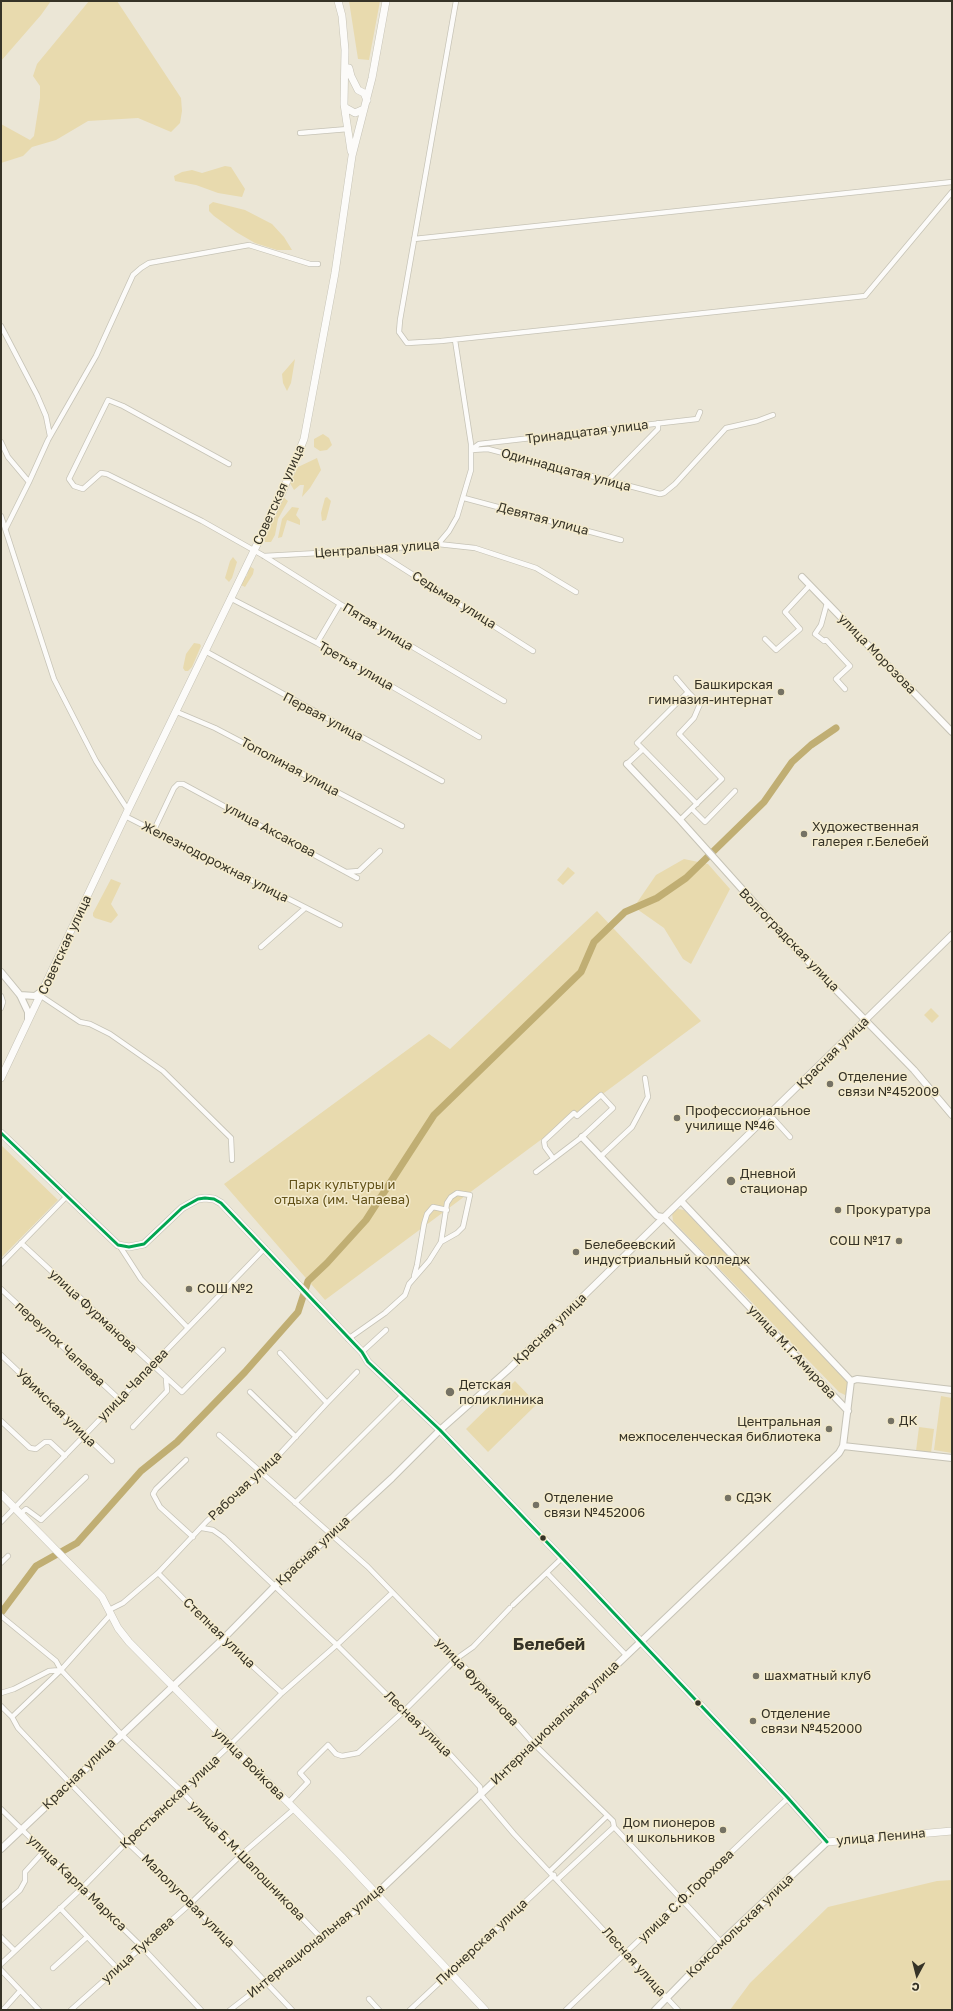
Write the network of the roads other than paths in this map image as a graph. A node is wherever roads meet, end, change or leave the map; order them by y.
1 (338, 1) edge
2 (386, 1) edge
3 (456, 1) edge
4 (345, 50) junction
5 (372, 78) junction
6 (358, 90) junction
7 (344, 98) junction
8 (367, 100) junction
9 (346, 108) junction
10 (364, 109) junction
11 (348, 129) junction
12 (300, 133) dead end
13 (352, 156) junction
14 (952, 182) edge
15 (952, 192) edge
16 (414, 239) junction
17 (318, 264) dead end
18 (1, 326) edge
19 (455, 340) junction
20 (700, 412) dead end
21 (773, 415) dead end
22 (658, 424) junction
23 (50, 436) junction
24 (1, 442) edge
25 (471, 450) junction
26 (229, 464) dead end
27 (608, 480) junction
28 (29, 482) junction
29 (464, 498) junction
30 (1, 516) edge
31 (6, 528) junction
32 (621, 540) dead end
33 (438, 544) junction
34 (374, 550) junction
35 (254, 551) junction
36 (264, 556) junction
37 (802, 577) dead end
38 (810, 585) junction
39 (576, 592) dead end
40 (230, 598) junction
41 (827, 603) junction
42 (340, 604) junction
43 (765, 639) dead end
44 (317, 643) junction
45 (205, 651) junction
46 (533, 651) dead end
47 (676, 678) dead end
48 (845, 689) dead end
49 (688, 692) junction
50 (504, 701) dead end
51 (177, 712) junction
52 (952, 732) edge
53 (479, 737) dead end
54 (643, 749) junction
55 (627, 764) joint
56 (442, 781) dead end
57 (735, 791) dead end
58 (696, 804) junction
59 (692, 809) junction
60 (127, 813) junction
61 (680, 820) junction
62 (402, 826) dead end
63 (154, 830) junction
64 (380, 851) dead end
65 (346, 872) junction
66 (357, 878) dead end
67 (304, 908) junction
68 (340, 925) dead end
69 (952, 935) edge
70 (261, 947) dead end
71 (1, 972) edge
72 (46, 985) junction
73 (20, 995) junction
74 (1, 996) edge
75 (42, 996) junction
76 (1, 1008) edge
77 (866, 1020) junction
78 (28, 1025) junction
79 (1, 1078) edge
80 (644, 1078) dead end
81 (770, 1115) junction
82 (952, 1115) edge
83 (1, 1133) edge
84 (582, 1137) junction
85 (790, 1137) dead end
86 (553, 1158) junction
87 (600, 1158) junction
88 (232, 1160) dead end
89 (536, 1172) dead end
90 (68, 1196) junction
91 (681, 1201) junction
92 (446, 1210) junction
93 (663, 1217) junction
94 (441, 1242) junction
95 (21, 1243) junction
96 (118, 1245) junction
97 (265, 1248) junction
98 (1, 1264) edge
99 (412, 1279) junction
100 (1, 1289) edge
101 (188, 1328) junction
102 (386, 1330) dead end
103 (348, 1339) junction
104 (223, 1350) dead end
105 (362, 1352) junction
106 (280, 1353) dead end
107 (1, 1355) edge
108 (152, 1367) junction
109 (356, 1372) dead end
110 (166, 1378) junction
111 (851, 1381) junction
112 (952, 1390) edge
113 (250, 1392) dead end
114 (402, 1396) junction
115 (120, 1400) junction
116 (327, 1403) junction
117 (848, 1411) junction
118 (1, 1421) edge
119 (133, 1426) dead end
120 (440, 1430) junction
121 (219, 1435) dead end
122 (84, 1436) junction
123 (296, 1437) junction
124 (843, 1446) junction
125 (65, 1456) junction
126 (952, 1458) edge
127 (186, 1460) dead end
128 (112, 1461) dead end
129 (263, 1472) junction
130 (86, 1477) dead end
131 (1, 1494) edge
132 (295, 1503) junction
133 (15, 1507) junction
134 (21, 1513) junction
135 (1, 1522) edge
136 (202, 1528) junction
137 (331, 1534) junction
138 (193, 1537) junction
139 (8, 1556) dead end
140 (562, 1558) junction
141 (1, 1563) edge
142 (158, 1573) junction
143 (547, 1573) junction
144 (274, 1587) junction
145 (392, 1593) junction
146 (110, 1612) junction
147 (1, 1616) edge
148 (223, 1638) junction
149 (640, 1641) junction
150 (337, 1645) junction
151 (626, 1655) junction
152 (456, 1659) junction
153 (61, 1670) junction
154 (171, 1686) junction
155 (1, 1693) edge
156 (282, 1693) junction
157 (1, 1706) edge
158 (404, 1711) junction
159 (12, 1718) junction
160 (122, 1734) junction
161 (533, 1743) junction
162 (230, 1745) junction
163 (70, 1783) junction
164 (182, 1792) junction
165 (480, 1795) junction
166 (788, 1798) junction
167 (288, 1803) junction
168 (1, 1809) edge
169 (294, 1809) junction
170 (608, 1816) junction
171 (614, 1827) junction
172 (21, 1829) junction
173 (952, 1831) edge
174 (127, 1842) junction
175 (827, 1842) junction
176 (1, 1849) edge
177 (44, 1851) junction
178 (242, 1854) junction
179 (550, 1871) junction
180 (554, 1875) junction
181 (558, 1879) junction
182 (83, 1887) junction
183 (376, 1894) junction
184 (682, 1899) junction
185 (191, 1902) junction
186 (1, 1907) edge
187 (60, 1908) junction
188 (1, 1936) edge
189 (87, 1937) junction
190 (322, 1939) junction
191 (722, 1942) junction
192 (141, 1946) junction
193 (15, 1951) junction
194 (626, 1953) junction
195 (1, 1964) edge
196 (53, 1968) dead end
197 (117, 1968) junction
198 (1, 1970) edge
199 (449, 1972) junction
200 (266, 1981) junction
201 (20, 1991) junction
202 (667, 1998) junction
203 (369, 1999) dead end
204 (3, 2010) edge
205 (39, 2010) edge
206 (71, 2010) edge
207 (201, 2010) edge
208 (230, 2010) edge
209 (292, 2010) edge
210 (380, 2010) edge
211 (410, 2010) edge
212 (485, 2010) edge
213 (566, 2010) edge
214 (655, 2010) edge
215 (678, 2010) edge

1 - 4 main road, Советская улица
2 - 5 main road
3 - 16 street
4 - 6 main road, Советская улица
4 - 7 main road, Советская улица
5 - 6 main road
5 - 8 main road
6 - 7 main road
6 - 8 main road, Советская улица
7 - 9 main road, Советская улица
8 - 10 main road, Советская улица
9 - 10 main road
9 - 11 main road, Советская улица
10 - 13 main road, Советская улица
11 - 12 street
11 - 13 main road, Советская улица
13 - 35 main road, Советская улица
14 - 16 street
15 - 19 street
16 - 19 street
17 - 23 street
18 - 23 street
19 - 25 street
20 - 22 street, Тринадцатая улица
21 - 27 street, Одиннадцатая улица
22 - 25 street, Тринадцатая улица
22 - 27 street
23 - 28 street
24 - 28 street
25 - 27 street, Одиннадцатая улица
25 - 29 street
26 - 35 street, Пятая улица
28 - 31 street
29 - 32 street, Девятая улица
29 - 33 street
30 - 31 street
31 - 60 street
33 - 34 street, Центральная улица
33 - 39 street, Центральная улица
34 - 36 street, Центральная улица
34 - 46 street, Седьмая улица
35 - 36 street, Пятая улица
35 - 40 main road, Советская улица
36 - 42 street, Пятая улица
37 - 38 street, улица Морозова
38 - 41 street, улица Морозова
38 - 43 street
40 - 44 street, Третья улица
40 - 45 main road, Советская улица
41 - 48 street
41 - 52 street, улица Морозова
42 - 44 street
42 - 50 street, Пятая улица
44 - 53 street, Третья улица
45 - 51 main road, Советская улица
45 - 56 street, Первая улица
47 - 49 street
49 - 54 street
49 - 58 street
51 - 60 main road, Советская улица
51 - 62 street, Тополиная улица
54 - 55 street
54 - 58 street
55 - 61 street, Волгоградская улица
57 - 59 street
58 - 59 street
59 - 61 street
60 - 63 street, Железнодорожная улица
60 - 72 main road, Советская улица
61 - 77 street, Волгоградская улица
63 - 65 street, улица Аксакова
63 - 67 street, Железнодорожная улица
64 - 65 street
65 - 66 street, улица Аксакова
67 - 68 street, Железнодорожная улица
67 - 70 street, Железнодорожная улица
69 - 77 street, Красная улица
71 - 73 street
72 - 73 street
72 - 75 main road, Советская улица
73 - 78 street
74 - 76 street
75 - 78 main road, Советская улица
75 - 88 street
77 - 81 street, Красная улица
77 - 82 street, Волгоградская улица
78 - 79 main road, Советская улица
80 - 87 street
81 - 85 street
81 - 91 street, Красная улица
83 - 90 main road
84 - 86 street
84 - 86 street
84 - 87 street, улица М.Г.Амирова
86 - 89 street
87 - 93 street, улица М.Г.Амирова
90 - 95 street
90 - 96 main road
91 - 93 street, Красная улица
91 - 111 street, улица М.Г.Амирова
92 - 94 street
92 - 94 street
92 - 99 street
93 - 117 street, улица М.Г.Амирова
93 - 120 street, Красная улица
94 - 99 street
95 - 98 street
95 - 108 street, улица Фурманова
96 - 97 main road, улица Ленина
96 - 101 street
97 - 101 street, улица Чапаева
97 - 103 main road, улица Ленина
99 - 103 street
100 - 115 street, переулок Чапаева
101 - 108 street, улица Чапаева
102 - 105 street
103 - 105 main road, улица Ленина
104 - 110 street, улица Фурманова
105 - 114 main road, улица Ленина
106 - 116 street
107 - 122 street, Уфимская улица
108 - 110 street, улица Фурманова
108 - 115 street, улица Чапаева
109 - 116 street, Рабочая улица
110 - 119 street
111 - 112 street
111 - 117 street, улица М.Г.Амирова
113 - 123 street
114 - 120 main road, улица Ленина
114 - 132 street
115 - 122 street, улица Чапаева
116 - 123 street, Рабочая улица
117 - 124 street
118 - 125 street
120 - 137 street, Красная улица
120 - 140 main road, улица Ленина
121 - 129 street, улица Фурманова
122 - 125 street, улица Чапаева
122 - 128 street, Уфимская улица
123 - 129 street, Рабочая улица
124 - 126 street
124 - 149 street, Интернациональная улица
125 - 133 street, улица Чапаева
127 - 138 street
129 - 132 street, улица Фурманова
129 - 136 street, Рабочая улица
130 - 134 street, улица Войкова
131 - 133 main road, улица Войкова
132 - 137 street, улица Фурманова
133 - 134 main road, улица Войкова
133 - 135 street, улица Чапаева
134 - 146 main road, улица Войкова
136 - 138 street, Рабочая улица
136 - 144 street, Лесная улица
137 - 144 street, Красная улица
137 - 145 street, улица Фурманова
138 - 142 street, Рабочая улица
139 - 141 street
140 - 143 street
140 - 149 main road, улица Ленина
142 - 146 street, Рабочая улица
142 - 148 street, Степная улица
143 - 151 street
143 - 152 street
144 - 148 street, Красная улица
144 - 150 street, Лесная улица
145 - 150 street, Крестьянская улица
145 - 152 street, улица Фурманова
146 - 153 street, Рабочая улица
146 - 154 main road, улица Войкова
147 - 153 street, улица Б.М.Шапошникова
148 - 154 street, Красная улица
148 - 156 street, Степная улица
149 - 151 street, Интернациональная улица
149 - 166 main road, улица Ленина
150 - 156 street, Крестьянская улица
150 - 158 street, Лесная улица
151 - 161 street, Интернациональная улица
152 - 158 street
152 - 161 street, улица Фурманова
153 - 155 street
153 - 159 street, Рабочая улица
153 - 160 street, улица Б.М.Шапошникова
154 - 160 street, Красная улица
154 - 162 main road, улица Войкова
156 - 162 street, Крестьянская улица
157 - 159 street, Малолуговая улица
158 - 165 street, Лесная улица
158 - 167 street
159 - 163 street, Малолуговая улица
160 - 163 street, Красная улица
160 - 164 street, улица Б.М.Шапошникова
161 - 165 street, Интернациональная улица
161 - 170 street, улица Фурманова
162 - 164 street, Крестьянская улица
162 - 167 main road, улица Войкова
163 - 172 street, Красная улица
163 - 174 street, Малолуговая улица
164 - 174 street, Крестьянская улица
164 - 178 street, улица Б.М.Шапошникова
165 - 179 street, Лесная улица
165 - 183 street, Интернациональная улица
166 - 175 main road, улица Ленина
166 - 184 street, улица С.Ф.Горохова
167 - 169 main road, улица Войкова
168 - 172 street, улица Карла Маркса
169 - 178 street, улица Тукаева
169 - 183 main road, улица Войкова
170 - 171 street, улица Фурманова
170 - 179 street
171 - 181 street
171 - 184 street, улица Фурманова
172 - 176 street, Красная улица
172 - 177 street, улица Карла Маркса
173 - 175 main road, улица Ленина
174 - 182 street, Крестьянская улица
174 - 185 street, Малолуговая улица
175 - 191 street, Комсомольская улица
177 - 182 street, улица Карла Маркса
177 - 186 street
178 - 185 street, улица Тукаева
178 - 190 street, улица Б.М.Шапошникова
179 - 180 street, Лесная улица
180 - 181 street, Лесная улица
180 - 199 street, Пионерская улица
181 - 194 street, Лесная улица
182 - 187 street, Крестьянская улица
182 - 192 street, улица Карла Маркса
183 - 190 street, Интернациональная улица
183 - 199 main road, улица Войкова
184 - 191 street, улица Фурманова
184 - 194 street, улица С.Ф.Горохова
185 - 192 street, улица Тукаева
185 - 200 street, Малолуговая улица
187 - 189 street
187 - 193 street, Крестьянская улица
188 - 193 street
189 - 196 street
189 - 197 street
190 - 200 street, Интернациональная улица
191 - 202 street, Комсомольская улица
192 - 197 street, улица Тукаева
192 - 207 street, улица Карла Маркса
193 - 195 street, Крестьянская улица
194 - 202 street, Лесная улица
194 - 213 street, улица С.Ф.Горохова
197 - 206 street, улица Тукаева
198 - 201 street
199 - 211 street, Пионерская улица
199 - 212 main road, улица Войкова
200 - 208 street, Интернациональная улица
200 - 209 street, Малолуговая улица
201 - 204 street
201 - 205 street
202 - 214 street, Комсомольская улица
202 - 215 street, Лесная улица
203 - 210 street

